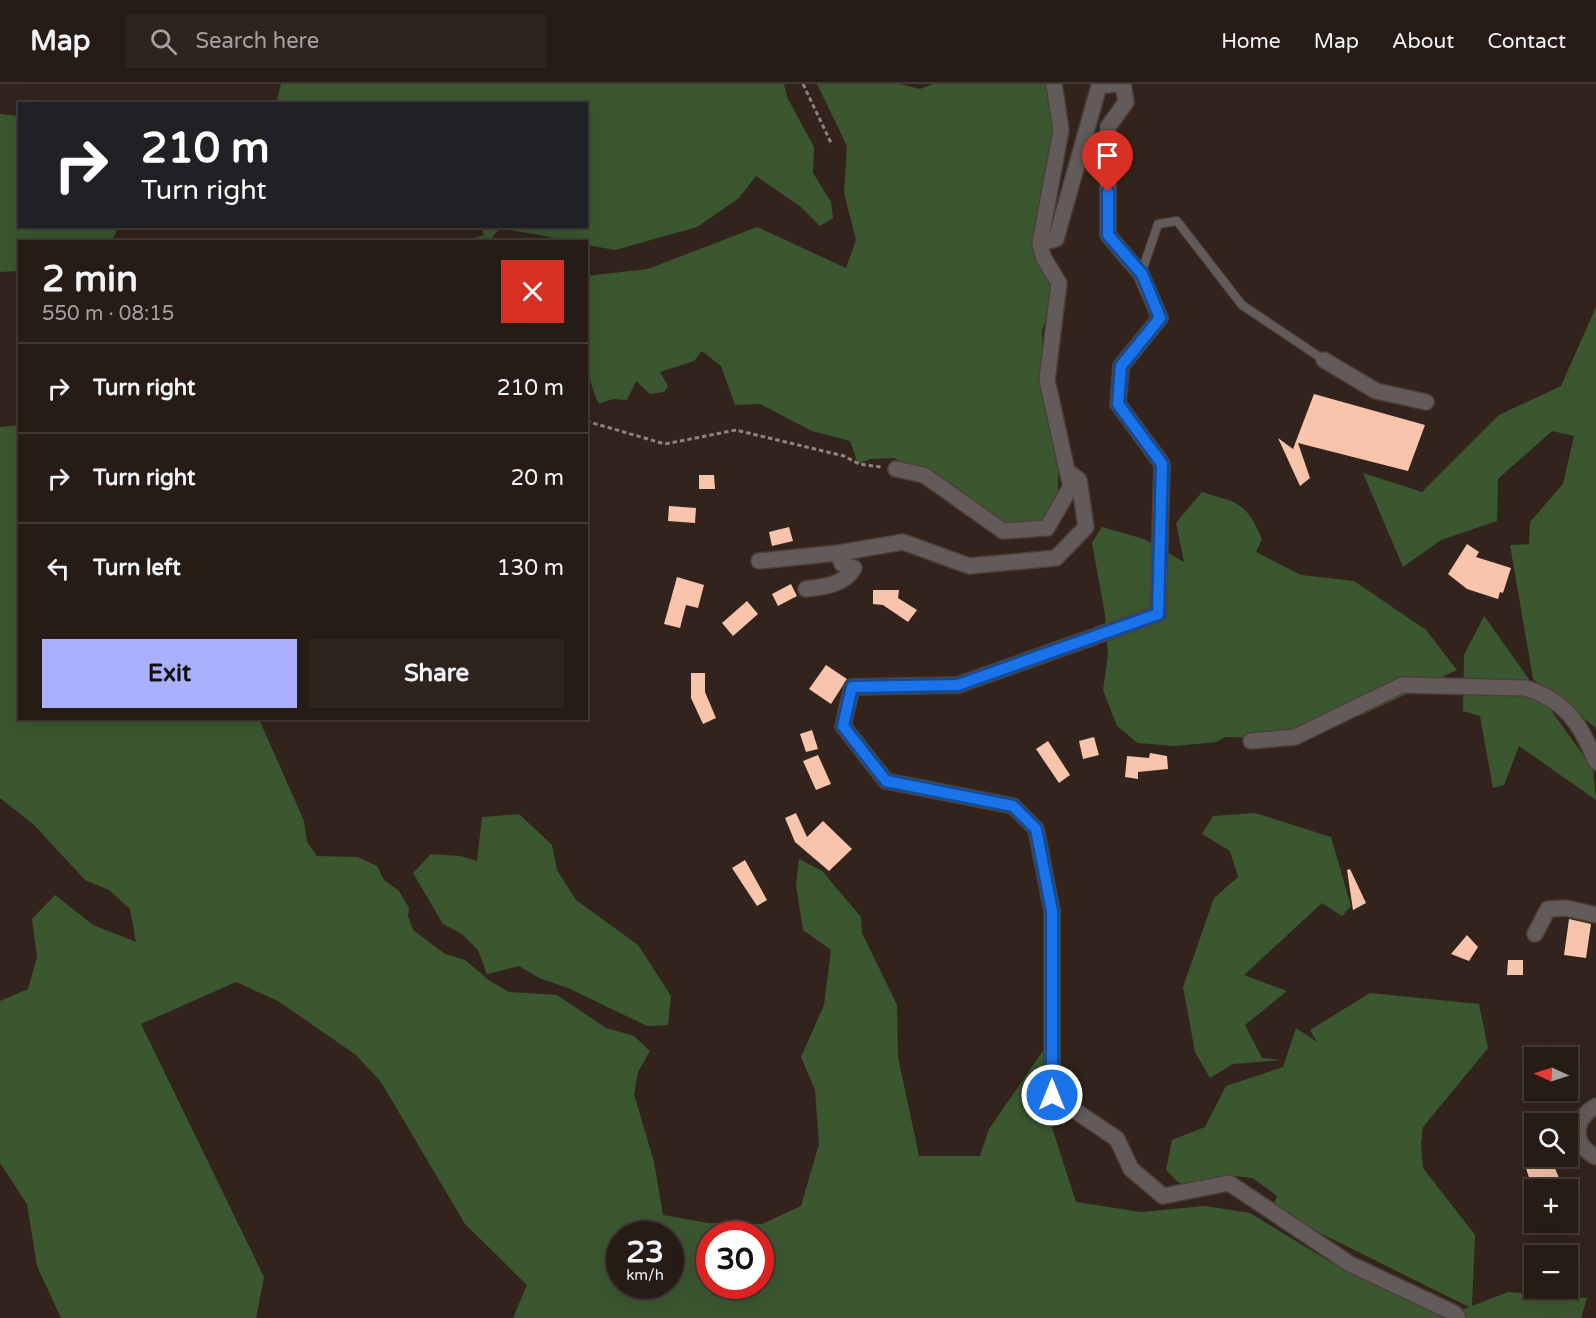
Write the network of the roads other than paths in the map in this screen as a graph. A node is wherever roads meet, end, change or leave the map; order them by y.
1 (1054, 84) edge
2 (1116, 84) edge
3 (1123, 84) edge
4 (1040, 243) junction
5 (1142, 274) junction
6 (1324, 360) joint
7 (1426, 402) dead end
8 (896, 469) road end
9 (1067, 471) junction
10 (838, 554) junction
11 (759, 561) dead end
12 (806, 590) dead end
13 (1251, 741) dead end
14 (1596, 762) edge
15 (1596, 915) edge
16 (1535, 934) dead end
17 (1596, 1106) edge
18 (1596, 1157) edge
19 (1458, 1318) edge

1 - 4 street
2 - 4 street
3 - 5 street
4 - 9 street
5 - 6 lane
5 - 19 street
6 - 7 street
8 - 9 street
9 - 10 street
10 - 11 street
10 - 12 street
13 - 14 street
15 - 16 street
17 - 18 street

